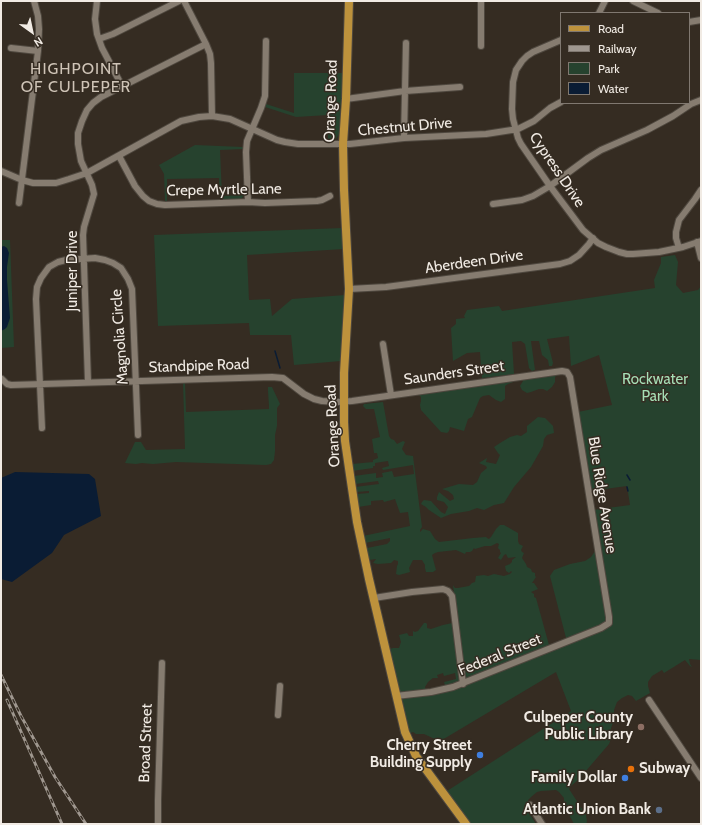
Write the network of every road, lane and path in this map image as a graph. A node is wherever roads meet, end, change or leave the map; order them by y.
1 (34, 1) edge
2 (97, 1) edge
3 (179, 1) edge
4 (184, 1) edge
5 (349, 1) edge
6 (481, 1) edge
7 (605, 1) edge
8 (633, 1) edge
9 (600, 12) edge
10 (656, 12) edge
11 (701, 20) edge
12 (690, 22) edge
13 (99, 40) junction
14 (560, 40) edge
15 (266, 41) dead end
16 (406, 43) dead end
17 (206, 44) junction
18 (480, 46) dead end
19 (11, 48) dead end
20 (38, 51) junction
21 (122, 86) junction
22 (460, 87) dead end
23 (405, 91) junction
24 (346, 99) junction
25 (701, 100) edge
26 (560, 103) edge
27 (212, 116) junction
28 (253, 129) junction
29 (516, 129) junction
30 (404, 138) junction
31 (343, 144) junction
32 (119, 156) junction
33 (1, 171) edge
34 (87, 173) junction
35 (22, 180) junction
36 (550, 186) junction
37 (701, 190) edge
38 (330, 196) dead end
39 (248, 202) junction
40 (19, 203) dead end
41 (493, 204) dead end
42 (593, 238) junction
43 (699, 242) edge
44 (679, 248) junction
45 (701, 258) edge
46 (84, 259) junction
47 (349, 289) junction
48 (383, 344) dead end
49 (567, 372) joint
50 (2, 379) edge
51 (136, 381) junction
52 (88, 382) junction
53 (40, 384) junction
54 (391, 395) junction
55 (344, 402) junction
56 (42, 428) dead end
57 (138, 435) dead end
58 (374, 598) junction
59 (609, 623) joint
60 (162, 663) dead end
61 (463, 684) junction
62 (280, 686) dead end
63 (396, 696) junction
64 (649, 700) dead end
65 (278, 715) dead end
66 (701, 778) edge
67 (530, 805) dead end
68 (158, 824) edge
69 (466, 824) edge
70 (542, 824) edge

1 - 20 street
2 - 13 street
3 - 13 street
4 - 17 street
5 - 24 main road, Orange Road
6 - 18 street
7 - 9 street
8 - 10 street
11 - 12 street
13 - 21 street
14 - 29 street, Cypress Drive
15 - 28 street
16 - 23 street
17 - 21 street, Juniper Drive
17 - 27 street
19 - 20 street
20 - 35 street
21 - 34 street, Juniper Drive
22 - 23 street
23 - 24 street
23 - 30 street
24 - 31 main road, Orange Road
25 - 36 street
26 - 29 street, Chestnut Drive
27 - 28 street, Chestnut Drive
27 - 32 street, Chestnut Drive
28 - 31 street, Chestnut Drive
28 - 39 street
29 - 30 street, Chestnut Drive
29 - 36 street, Cypress Drive
30 - 31 street, Chestnut Drive
31 - 47 main road, Orange Road
32 - 34 street, Chestnut Drive
32 - 39 street, Crepe Myrtle Lane
33 - 35 street, Chestnut Drive
34 - 35 street, Chestnut Drive
34 - 46 street, Juniper Drive
35 - 40 street
36 - 41 street
36 - 42 street, Cypress Drive
37 - 44 street
38 - 39 street, Crepe Myrtle Lane
42 - 44 street, Cypress Drive
42 - 47 street, Aberdeen Drive
43 - 44 street, Cypress Drive
43 - 45 street
46 - 51 street, Magnolia Circle
46 - 52 street, Juniper Drive
46 - 53 street, Magnolia Circle
47 - 55 main road, Orange Road
48 - 54 street
49 - 54 street, Saunders Street
49 - 59 street, Blue Ridge Avenue
50 - 53 street, Standpipe Road
51 - 52 street, Standpipe Road
51 - 55 street, Standpipe Road
51 - 57 street, Magnolia Circle
52 - 53 street, Standpipe Road
53 - 56 street, Magnolia Circle
54 - 55 street, Saunders Street
55 - 58 main road, Orange Road
58 - 61 street
58 - 63 main road, Orange Road
59 - 61 street, Federal Street
60 - 68 street, Broad Street
61 - 63 street, Federal Street
62 - 65 street
63 - 69 main road, Orange Road
64 - 66 street
67 - 70 street

